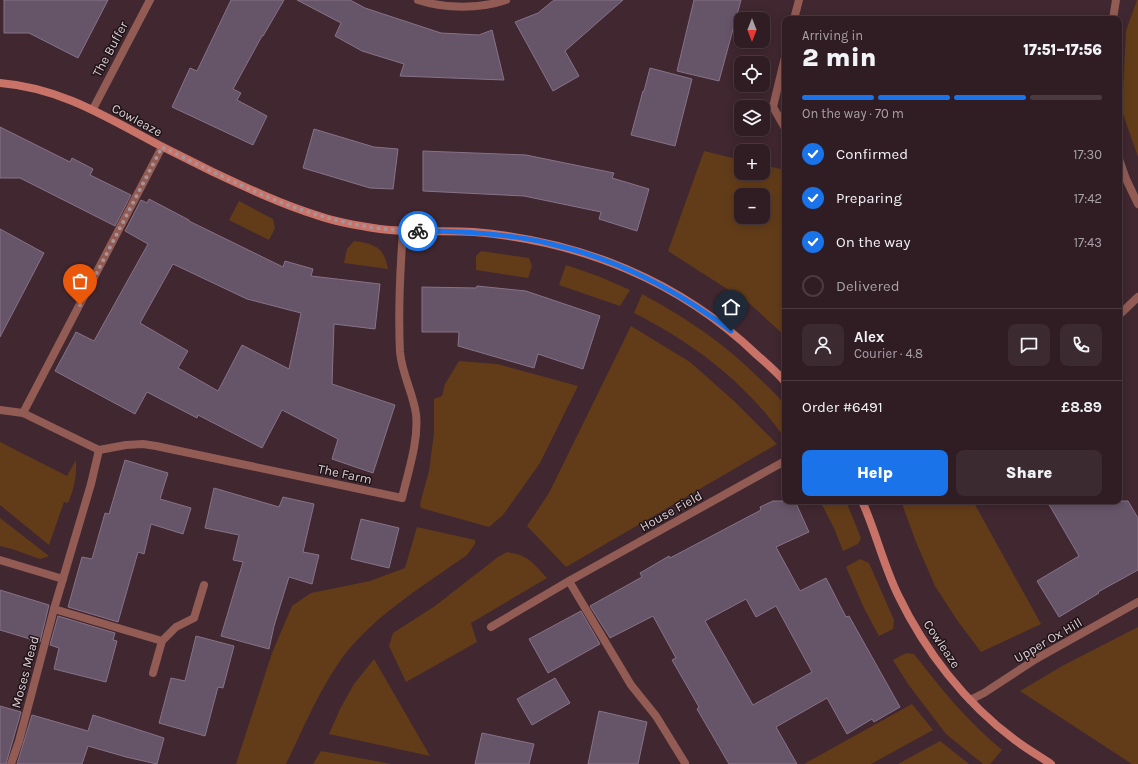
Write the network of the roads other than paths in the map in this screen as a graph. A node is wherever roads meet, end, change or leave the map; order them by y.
1 (150, 0) edge
2 (418, 0) edge
3 (506, 0) edge
4 (798, 0) edge
5 (1116, 0) edge
6 (795, 16) edge
7 (1113, 16) edge
8 (782, 70) edge
9 (0, 83) edge
10 (93, 109) junction
11 (782, 123) edge
12 (162, 147) junction
13 (1122, 168) edge
14 (1138, 204) edge
15 (403, 231) junction
16 (1138, 297) edge
17 (1122, 312) edge
18 (782, 379) edge
19 (0, 410) edge
20 (23, 413) junction
21 (99, 450) junction
22 (782, 463) edge
23 (863, 504) edge
24 (0, 560) edge
25 (63, 579) junction
26 (569, 581) junction
27 (204, 585) dead end
28 (1138, 602) edge
29 (54, 609) junction
30 (491, 627) dead end
31 (162, 641) junction
32 (153, 673) dead end
33 (970, 700) junction
34 (685, 763) edge
35 (12, 764) edge
36 (1051, 764) edge

1 - 10 street, The Buffer
2 - 3 street
4 - 6 street
5 - 7 street
8 - 11 street
9 - 10 main road, Cowleaze
10 - 12 main road, Cowleaze
12 - 15 main road, Cowleaze
12 - 20 street
13 - 14 street
15 - 18 main road, Cowleaze
15 - 21 street, The Farm
16 - 17 street
19 - 20 street
20 - 21 street
21 - 25 street, Moses Mead
22 - 26 street, House Field
23 - 33 main road, Cowleaze
24 - 25 street
25 - 29 street, Moses Mead
26 - 30 street, House Field
26 - 34 street
27 - 31 street
28 - 33 street, Upper Ox Hill
29 - 31 street
29 - 35 street, Moses Mead
31 - 32 street
33 - 36 main road, Cowleaze

